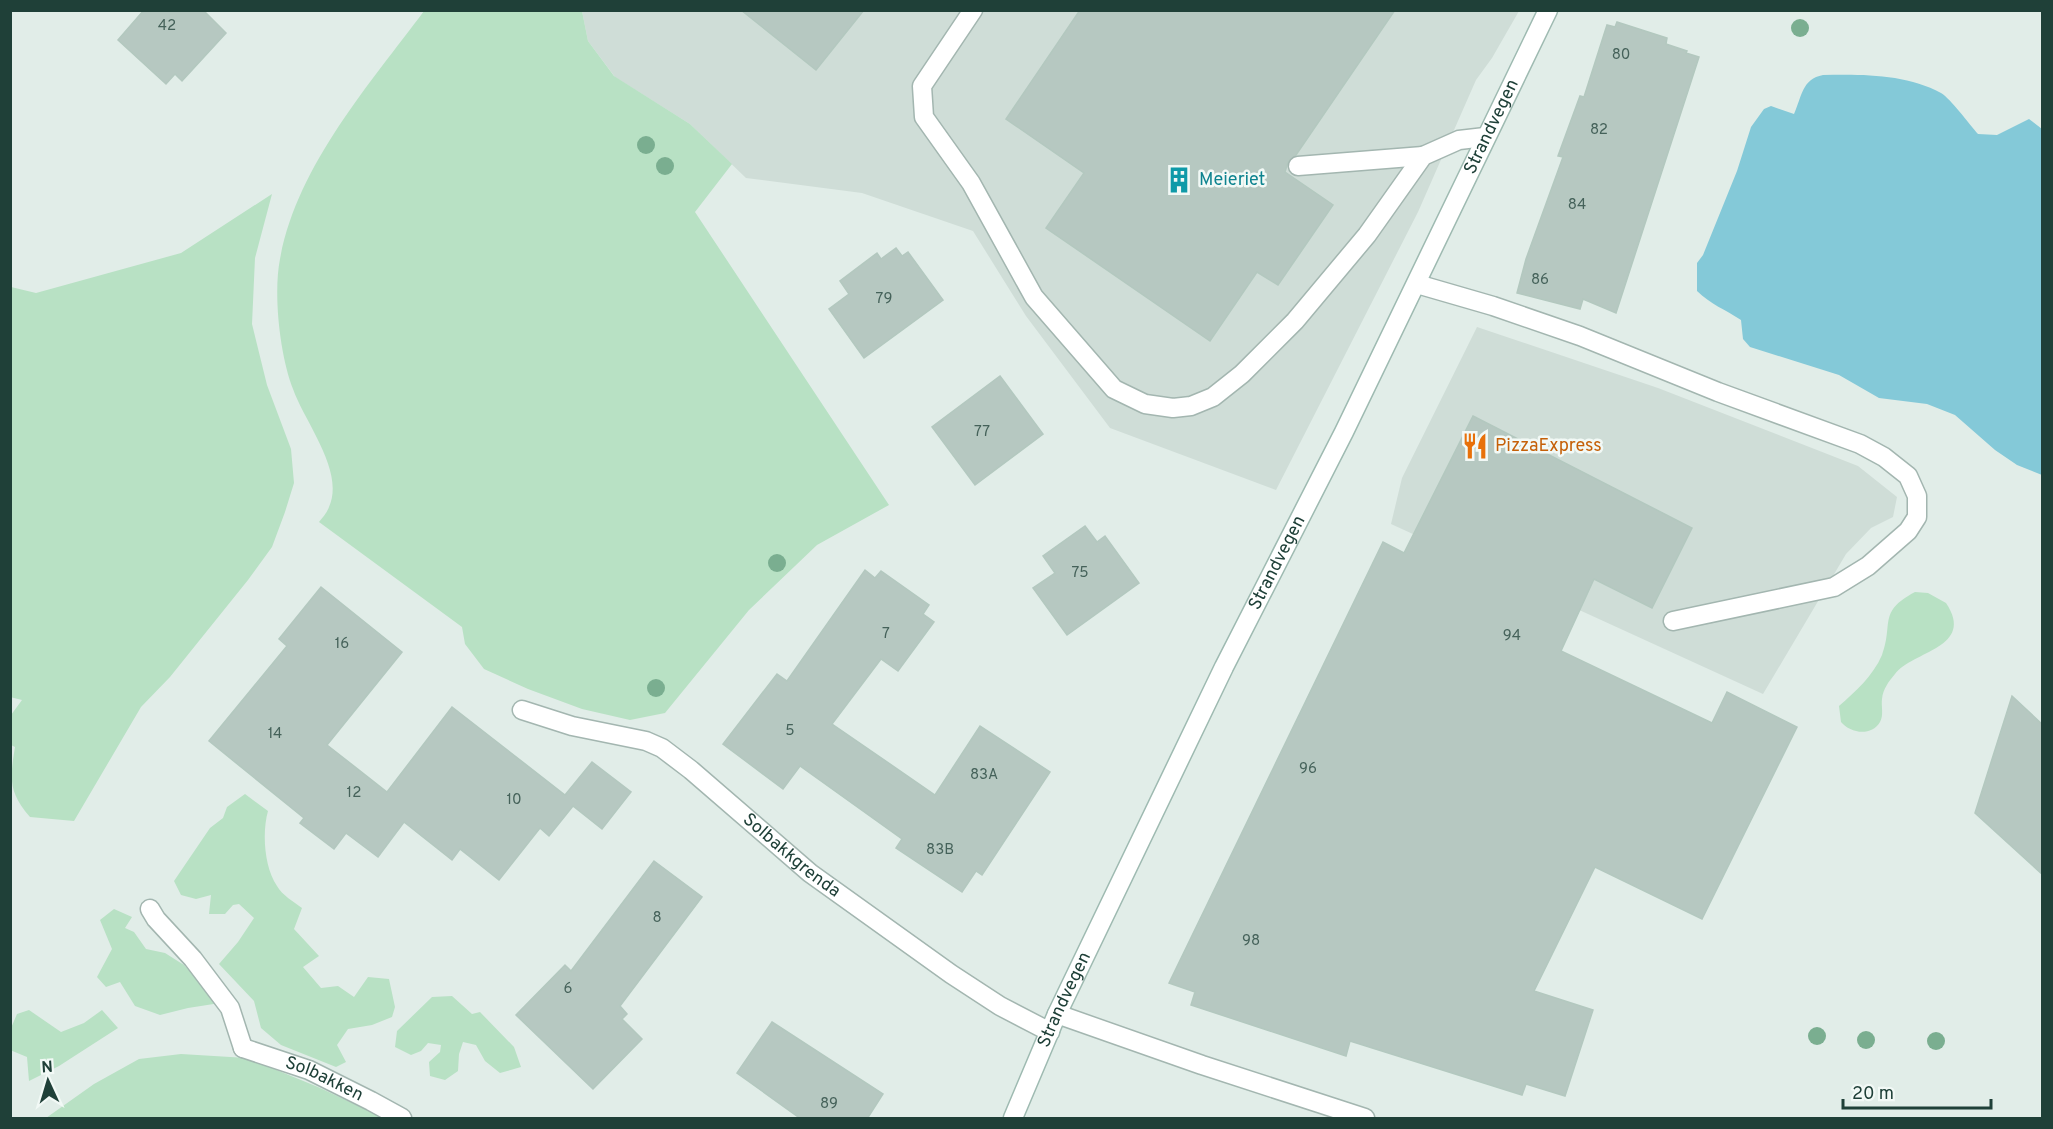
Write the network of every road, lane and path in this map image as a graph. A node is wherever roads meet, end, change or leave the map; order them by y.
1 (973, 10) edge
2 (1548, 10) edge
3 (1485, 136) junction
4 (1423, 156) junction
5 (1298, 166) dead end
6 (1417, 284) junction
7 (1673, 621) dead end
8 (522, 710) dead end
9 (150, 909) dead end
10 (1054, 1023) junction
11 (402, 1119) edge
12 (1012, 1119) edge
13 (1365, 1119) edge

1 - 4 street
2 - 3 street, Strandvegen
3 - 4 street
3 - 6 street, Strandvegen
4 - 5 street
6 - 7 street
6 - 10 street, Strandvegen
8 - 10 street, Solbakkgrenda
9 - 11 street, Solbakken
10 - 12 street, Strandvegen
10 - 13 street, Solbakkgrenda

